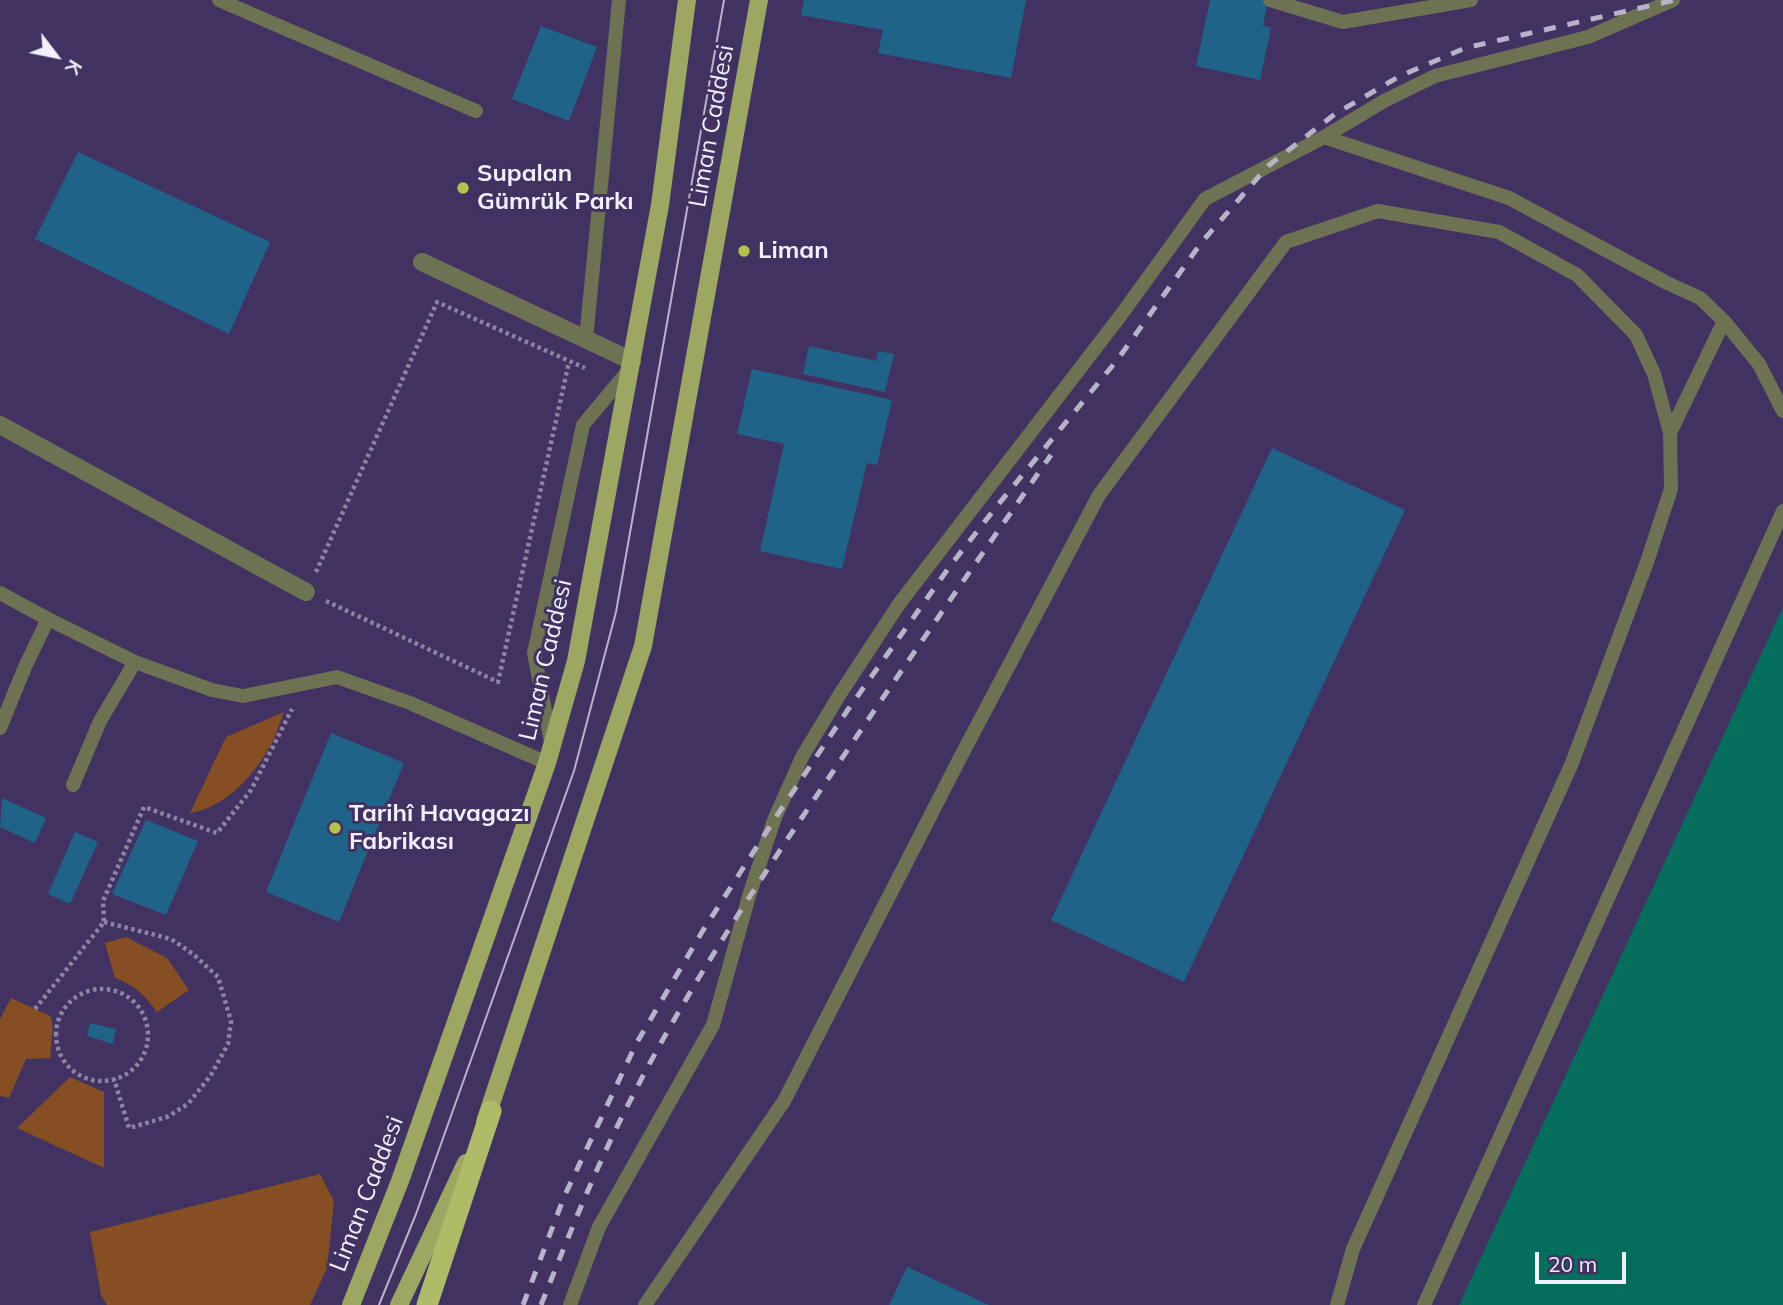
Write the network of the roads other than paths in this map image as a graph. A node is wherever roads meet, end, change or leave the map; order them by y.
1 (219, 0) edge
2 (619, 0) edge
3 (687, 0) edge
4 (760, 0) edge
5 (1270, 0) edge
6 (1471, 0) edge
7 (1673, 0) edge
8 (476, 111) dead end
9 (1324, 137) junction
10 (422, 262) dead end
11 (1724, 321) junction
12 (586, 339) junction
13 (631, 364) junction
14 (1783, 411) edge
15 (0, 425) edge
16 (1670, 433) junction
17 (1783, 511) edge
18 (306, 592) road end
19 (0, 593) edge
20 (48, 620) junction
21 (135, 662) junction
22 (0, 728) edge
23 (549, 755) junction
24 (73, 785) dead end
25 (491, 1111) junction
26 (351, 1305) edge
27 (399, 1305) edge
28 (427, 1305) edge
29 (570, 1305) edge
30 (645, 1305) edge
31 (1337, 1305) edge
32 (1424, 1305) edge

1 - 8 lane
2 - 12 lane
3 - 13 main road, Liman Caddesi
4 - 25 main road, Liman Caddesi
5 - 6 lane
7 - 9 lane
9 - 11 lane
9 - 29 lane
10 - 12 street
11 - 14 lane
11 - 16 lane
12 - 13 street
13 - 23 main road, Liman Caddesi
13 - 23 lane
15 - 18 street
16 - 30 lane
16 - 31 lane
17 - 32 lane
19 - 20 lane
20 - 21 lane
20 - 22 lane
21 - 23 lane
21 - 24 lane
23 - 26 main road, Liman Caddesi
25 - 27 main road, Liman Caddesi
25 - 28 highway

